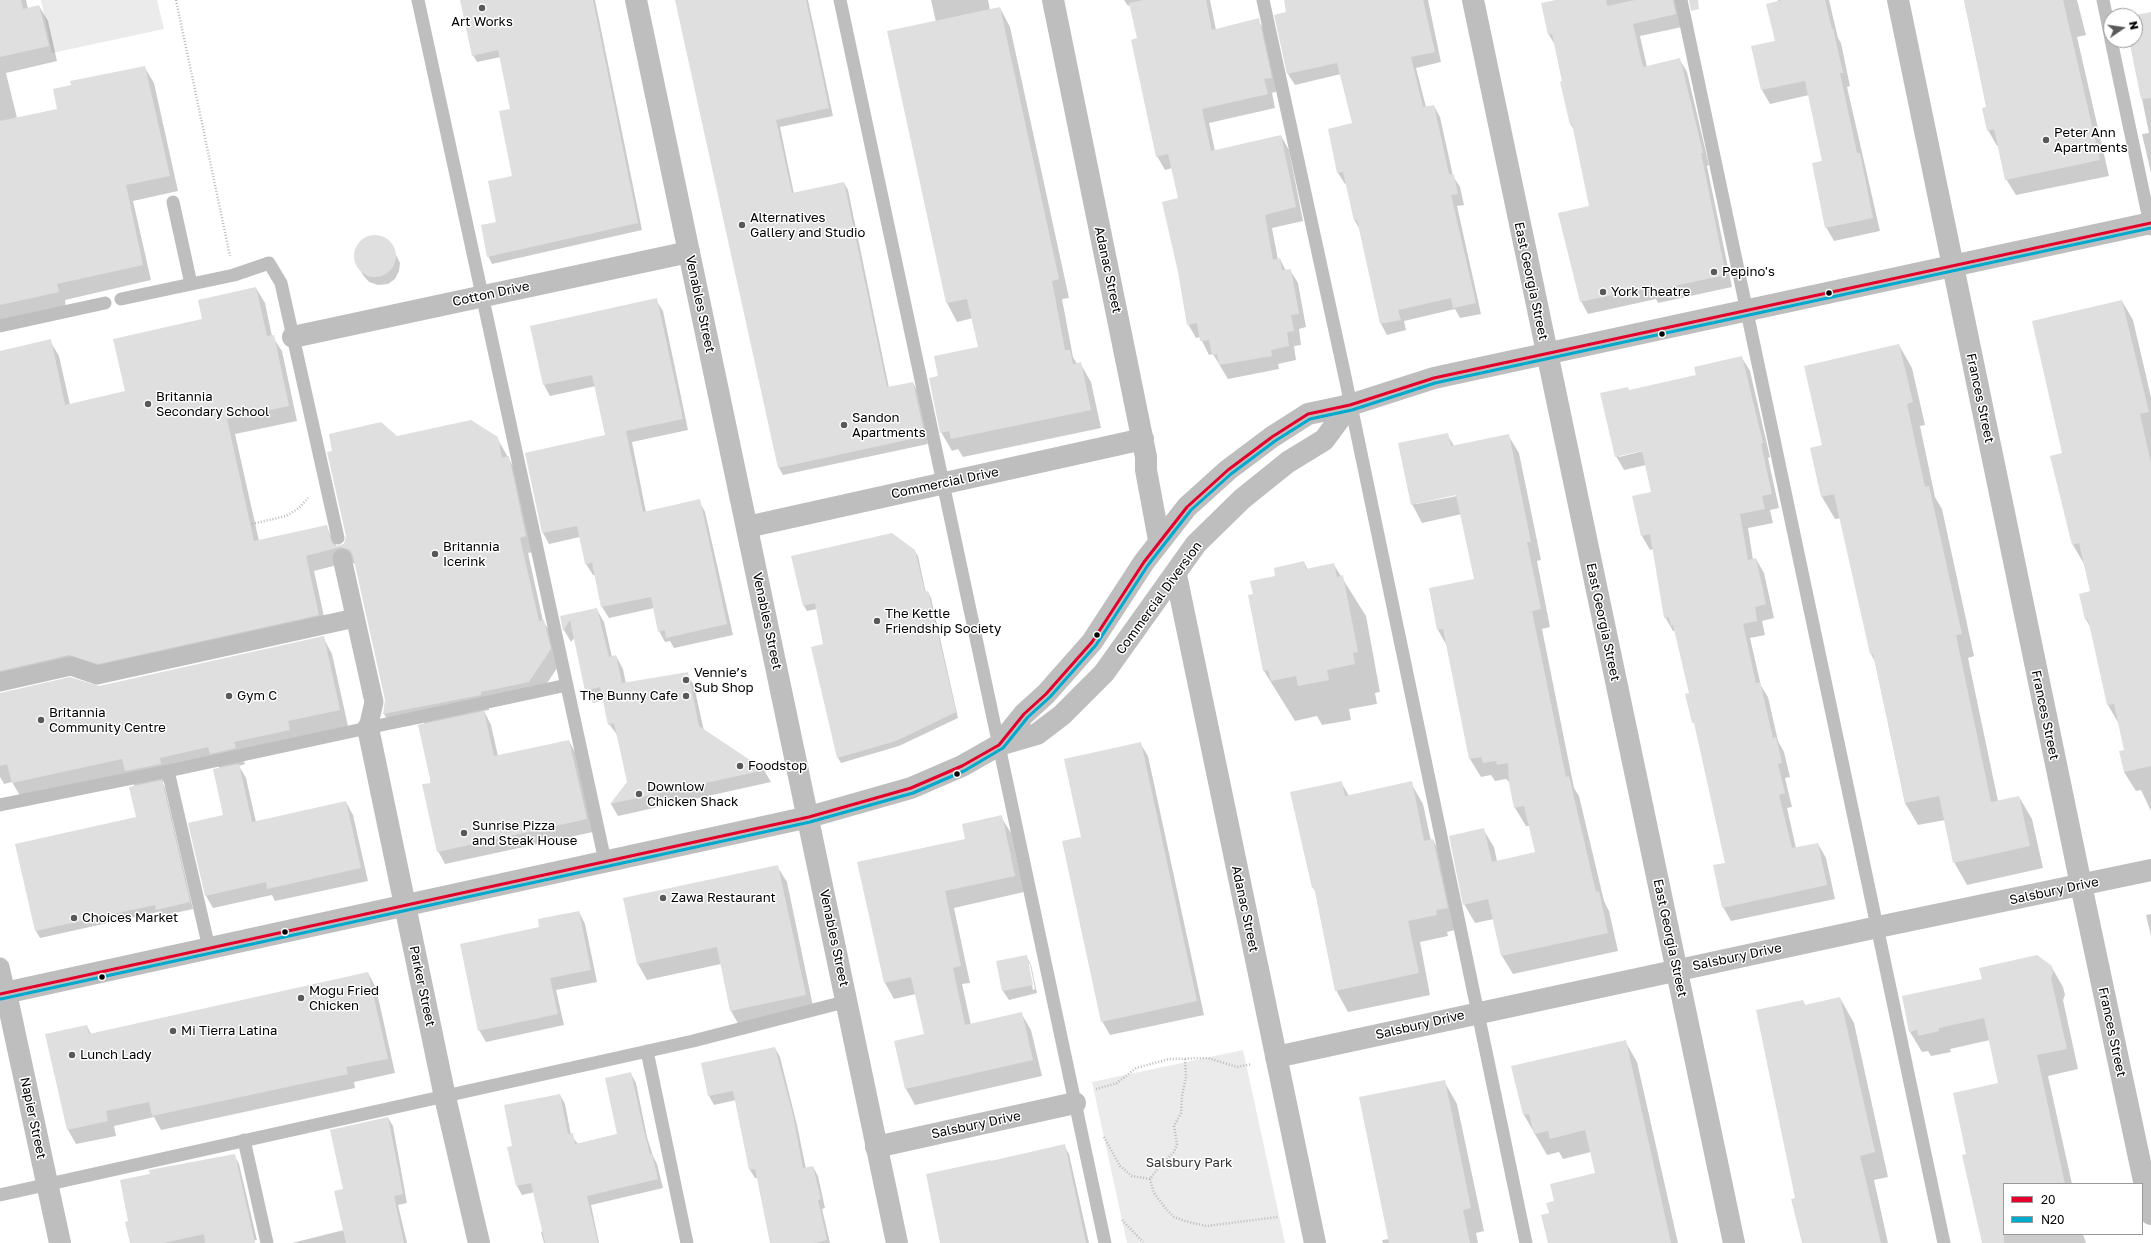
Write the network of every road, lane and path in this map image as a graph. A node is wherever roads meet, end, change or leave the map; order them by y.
1 (418, 0) edge
2 (636, 0) edge
3 (840, 0) edge
4 (1053, 0) edge
5 (1263, 0) edge
6 (1473, 0) edge
7 (1681, 0) edge
8 (1898, 0) edge
9 (2113, 48) edge
10 (173, 202) dead end
11 (2151, 226) edge
12 (689, 252) junction
13 (1953, 266) junction
14 (191, 284) junction
15 (482, 296) junction
16 (121, 300) dead end
17 (105, 303) dead end
18 (1747, 311) junction
19 (0, 326) edge
20 (293, 337) junction
21 (1547, 354) junction
22 (1350, 405) junction
23 (1143, 439) junction
24 (944, 483) junction
25 (747, 527) junction
26 (338, 538) dead end
27 (1159, 540) junction
28 (342, 558) dead end
29 (1176, 575) junction
30 (355, 618) junction
31 (0, 682) edge
32 (567, 685) junction
33 (368, 728) junction
34 (999, 745) junction
35 (168, 771) junction
36 (0, 805) edge
37 (809, 817) junction
38 (605, 861) junction
39 (2151, 870) edge
40 (2081, 885) junction
41 (404, 906) junction
42 (1878, 926) junction
43 (209, 948) junction
44 (0, 967) edge
45 (1677, 970) junction
46 (3, 993) edge
47 (848, 1001) junction
48 (1478, 1012) junction
49 (647, 1051) junction
50 (1276, 1057) junction
51 (1185, 1058) junction
52 (1245, 1066) dead end
53 (1094, 1089) dead end
54 (445, 1097) junction
55 (1075, 1103) junction
56 (1100, 1135) dead end
57 (244, 1140) junction
58 (876, 1147) junction
59 (1150, 1179) junction
60 (48, 1185) junction
61 (0, 1195) edge
62 (2151, 1214) edge
63 (1278, 1217) dead end
64 (60, 1243) edge
65 (267, 1243) edge
66 (479, 1243) edge
67 (687, 1243) edge
68 (897, 1243) edge
69 (1105, 1243) edge
70 (1315, 1243) edge
71 (1526, 1243) edge
72 (1734, 1243) edge
73 (1944, 1243) edge

1 - 15 lane
2 - 12 street, Venables Street
3 - 24 lane
4 - 23 street, Adanac Street
5 - 22 lane
6 - 21 street, East Georgia Street
7 - 18 lane
8 - 13 street, Frances Street
9 - 11 lane
10 - 14 lane
11 - 13 street
12 - 15 street, Cotton Drive
12 - 25 street, Venables Street
13 - 18 street
13 - 40 street, Frances Street
14 - 16 lane
14 - 20 lane
15 - 20 street, Cotton Drive
15 - 32 lane
17 - 19 lane
18 - 21 street
18 - 42 lane
20 - 26 lane
21 - 22 street
21 - 45 street, East Georgia Street
22 - 27 street, Commercial Diversion
22 - 29 street, Commercial Diversion
22 - 48 lane
23 - 24 street, Commercial Drive
23 - 27 street, Adanac Street
24 - 25 street, Commercial Drive
24 - 34 lane
25 - 37 street, Venables Street
27 - 34 street, Commercial Diversion
28 - 30 street
29 - 34 street, Commercial Diversion
29 - 50 street, Adanac Street
30 - 31 street
30 - 33 street
32 - 33 lane
32 - 38 lane
33 - 35 lane
33 - 41 street, Parker Street
34 - 37 street, Commercial Diversion
34 - 55 lane
35 - 36 lane
35 - 43 lane
37 - 38 street
37 - 47 street, Venables Street
38 - 41 street
39 - 40 street, Salsbury Drive
40 - 42 street, Salsbury Drive
40 - 62 street, Frances Street
41 - 43 street
41 - 54 street, Parker Street
42 - 45 street, Salsbury Drive
42 - 73 lane
43 - 46 street
44 - 46 street
45 - 48 street, Salsbury Drive
45 - 72 street, East Georgia Street
46 - 60 street, Napier Street
47 - 49 lane
47 - 58 street, Venables Street
48 - 50 street, Salsbury Drive
48 - 71 lane
49 - 54 lane
49 - 67 lane
50 - 70 street, Adanac Street
51 - 52 path
51 - 53 path
51 - 59 path
54 - 57 lane
54 - 66 street, Parker Street
55 - 58 street, Salsbury Drive
55 - 69 lane
56 - 59 path
57 - 60 lane
57 - 65 lane
58 - 68 street, Venables Street
59 - 63 path
60 - 61 lane
60 - 64 street, Napier Street

